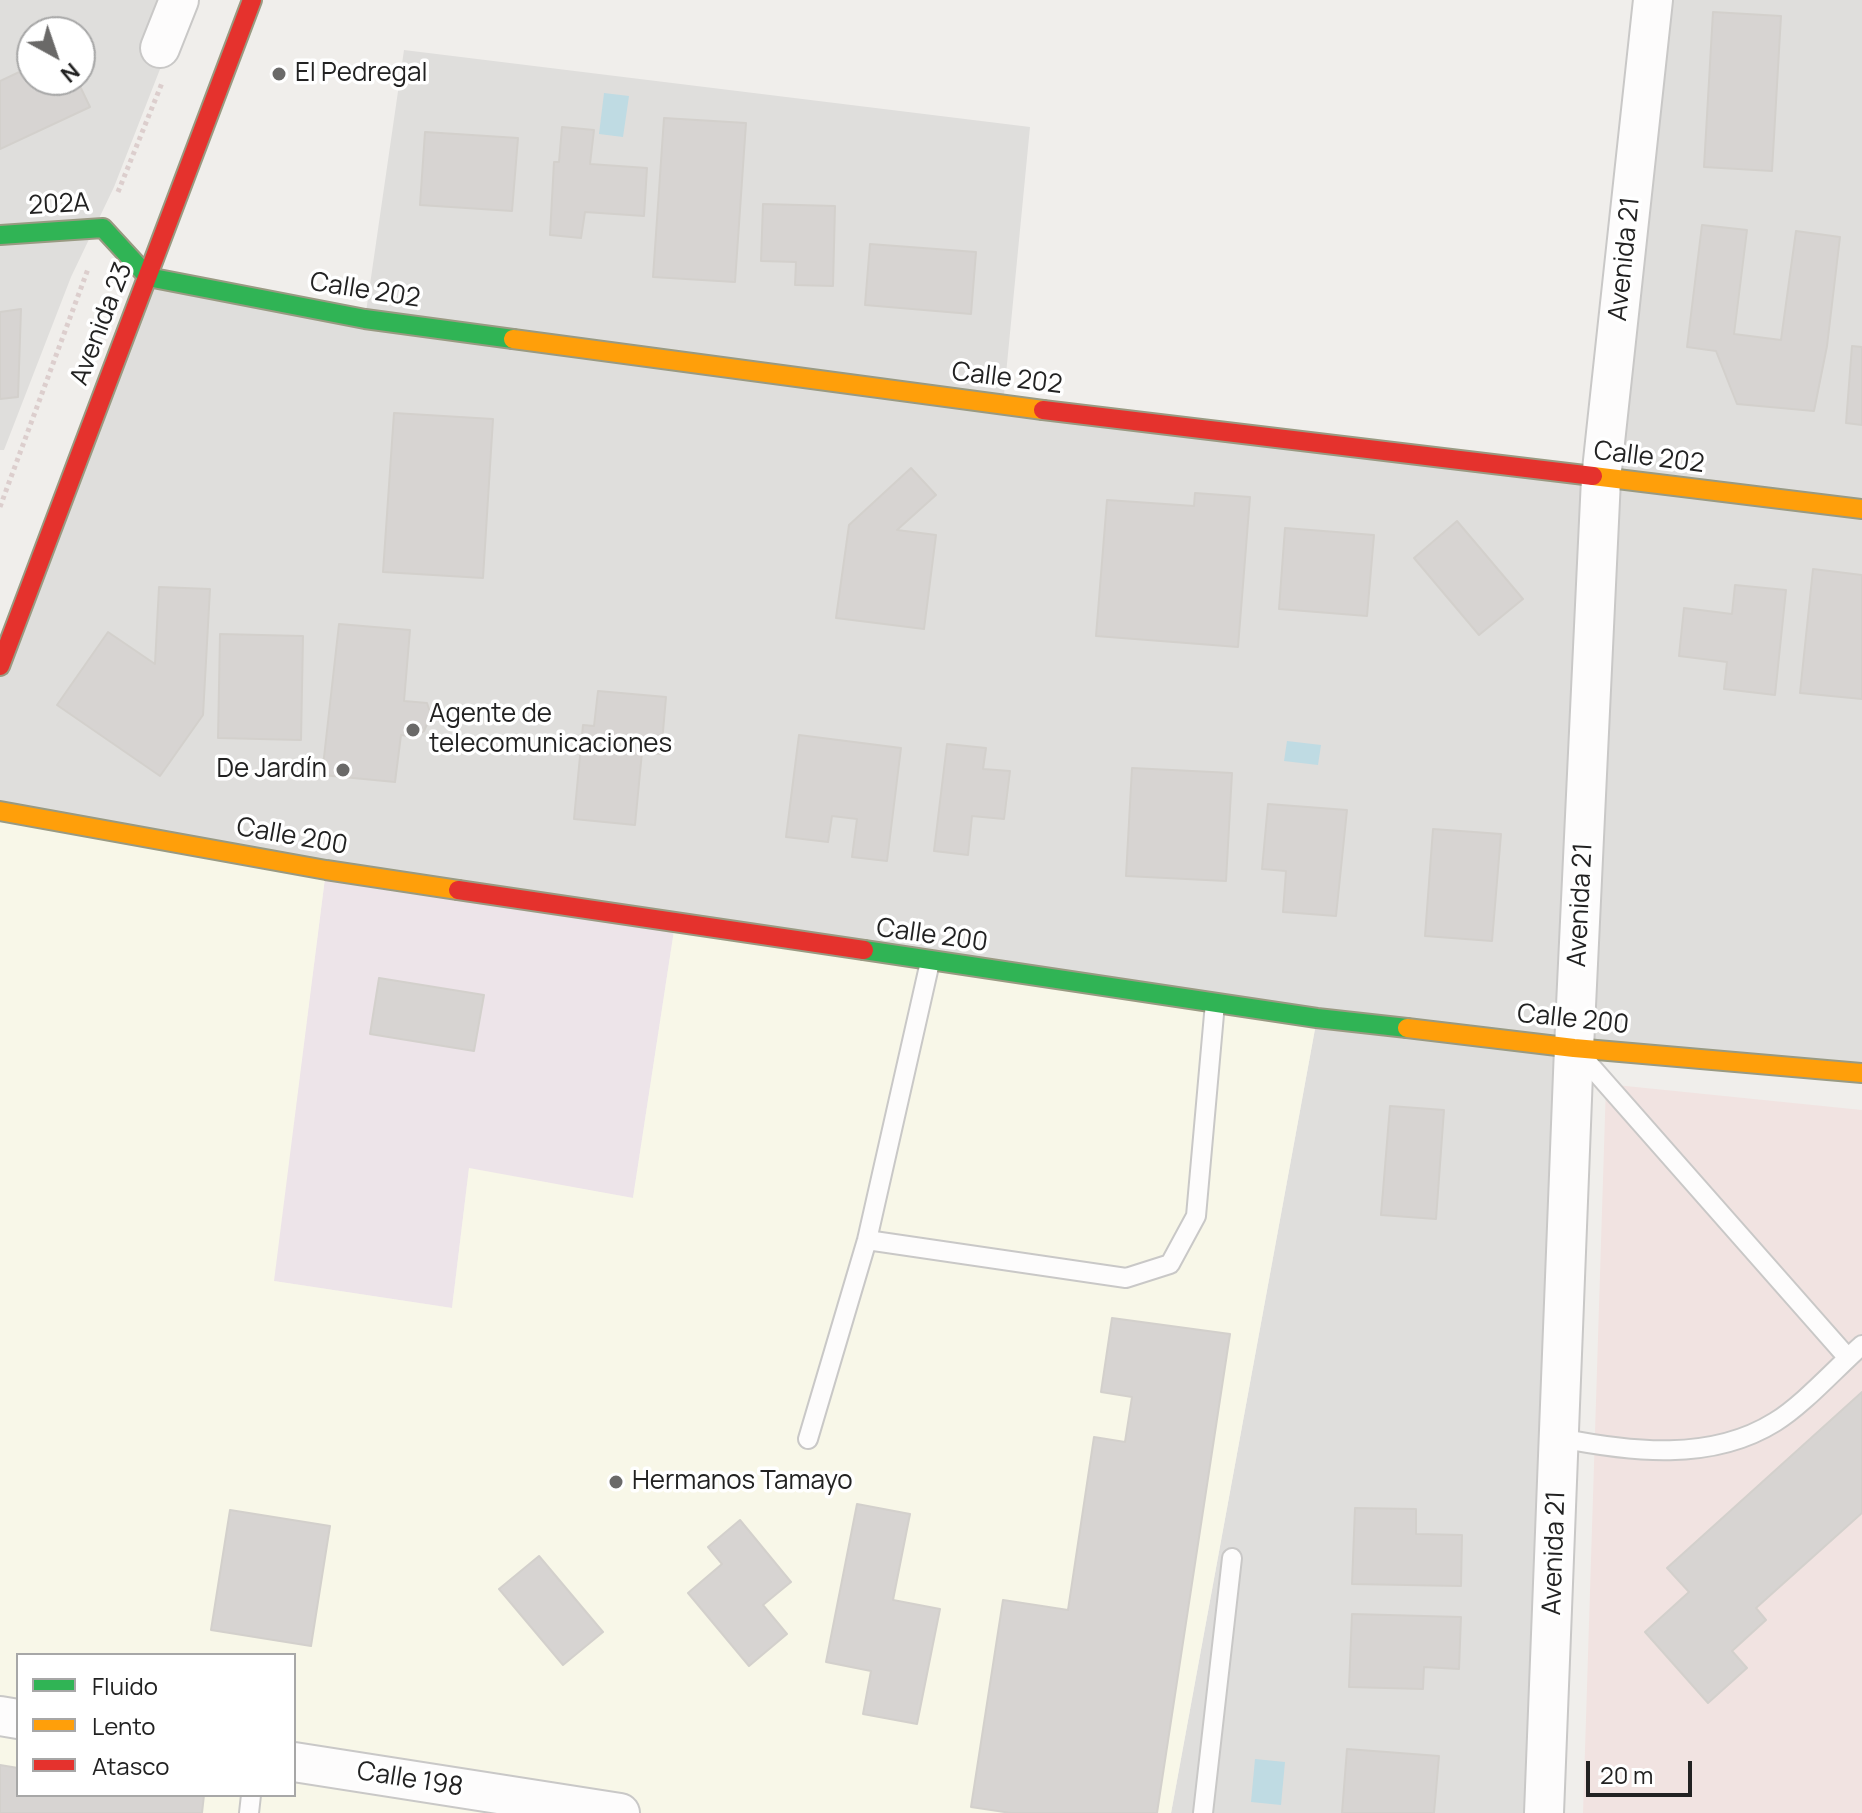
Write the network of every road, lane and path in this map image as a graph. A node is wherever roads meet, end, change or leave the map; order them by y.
1 (179, 0) edge
2 (252, 0) edge
3 (1653, 0) edge
4 (160, 48) dead end
5 (0, 235) edge
6 (148, 277) junction
7 (1601, 479) junction
8 (1862, 509) edge
9 (0, 666) edge
10 (0, 811) edge
11 (930, 962) junction
12 (1215, 1003) junction
13 (1574, 1048) junction
14 (1862, 1073) edge
15 (867, 1240) junction
16 (1855, 1352) edge
17 (1560, 1438) junction
18 (808, 1439) dead end
19 (1232, 1558) dead end
20 (296, 1762) edge
21 (620, 1813) edge
22 (1203, 1813) edge
23 (1544, 1813) edge

1 - 4 street
2 - 6 street, Avenida 23
3 - 7 street, Avenida 21
5 - 6 street, 202A
6 - 7 street, Calle 202
6 - 9 street, Avenida 23
7 - 8 street, Calle 202
7 - 13 street, Avenida 21
10 - 11 street, Calle 200
11 - 12 street, Calle 200
11 - 15 lane
12 - 13 street, Calle 200
12 - 15 lane
13 - 14 street, Calle 200
13 - 16 lane
13 - 17 street, Avenida 21
15 - 18 lane
16 - 17 lane
17 - 23 street, Avenida 21
19 - 22 lane
20 - 21 street, Calle 198

